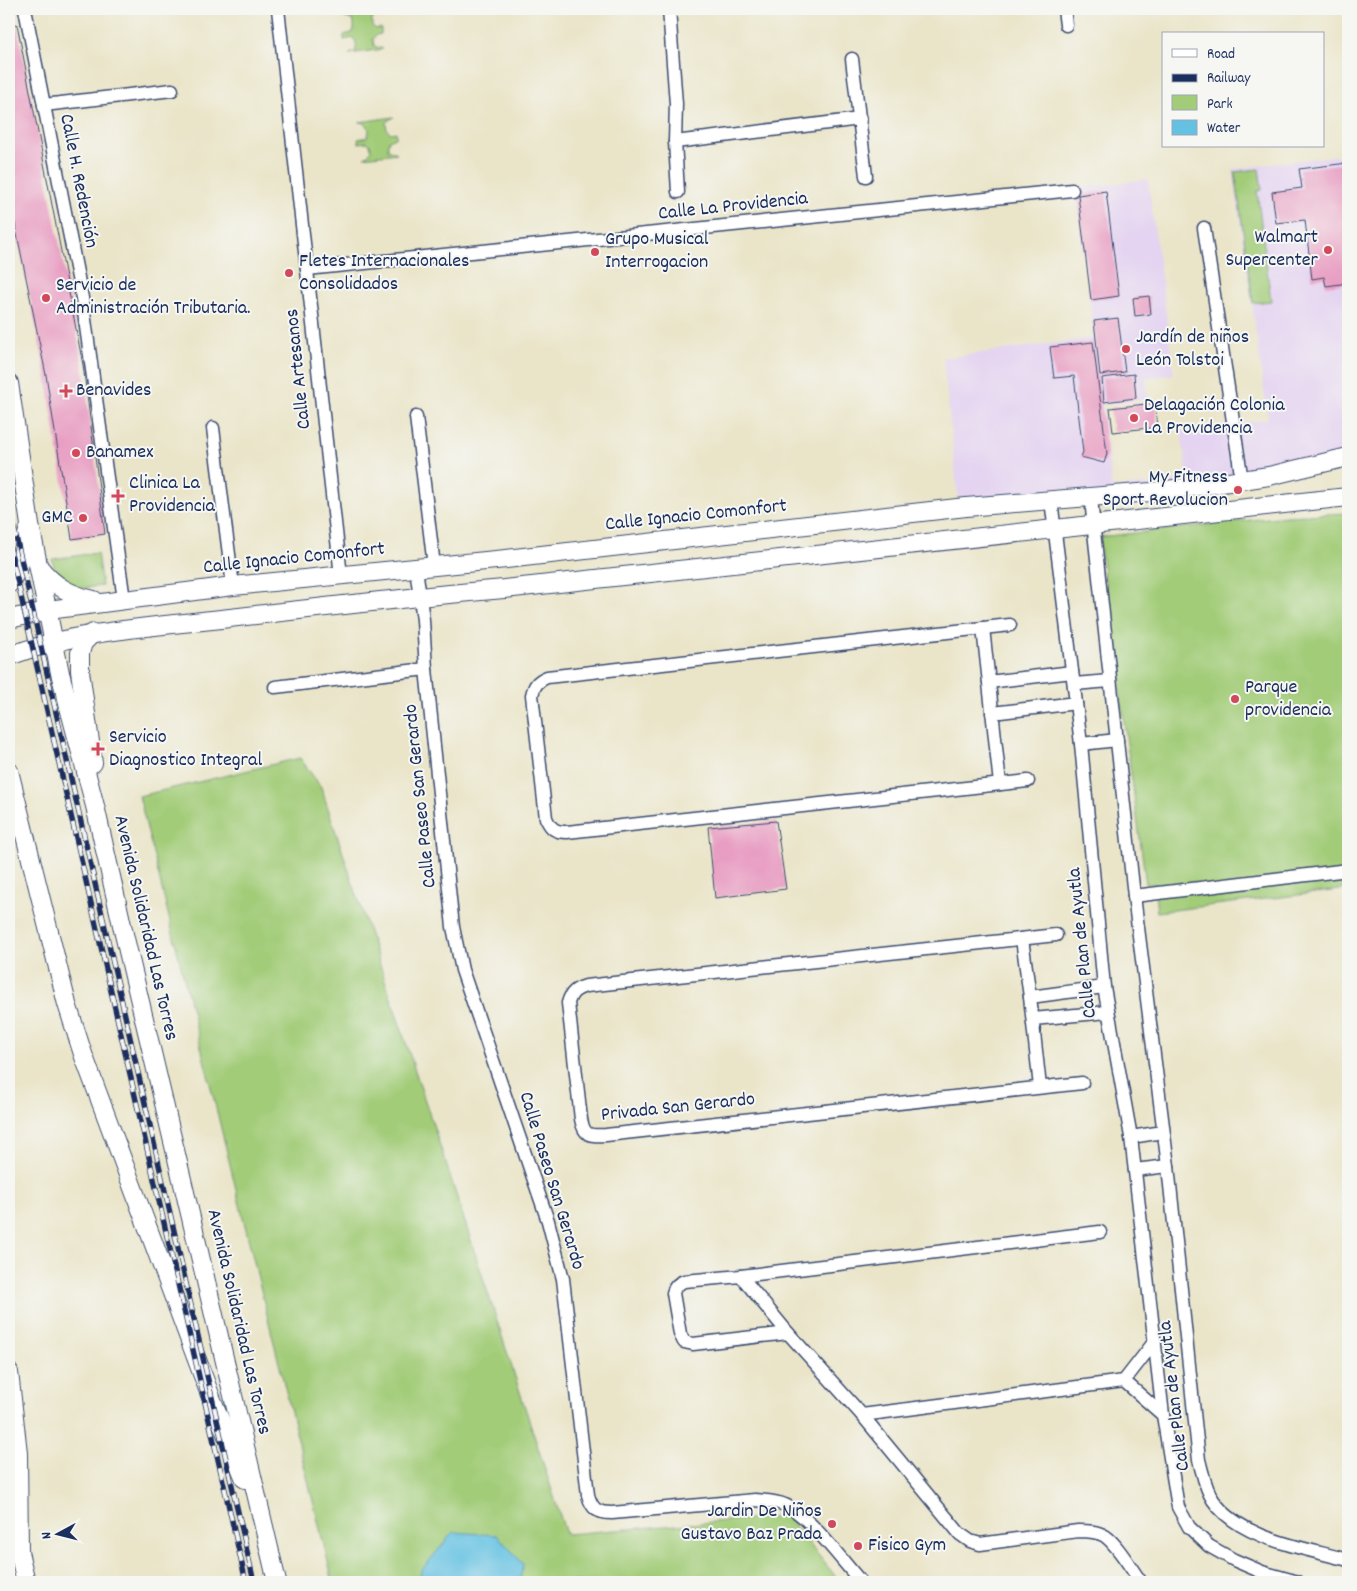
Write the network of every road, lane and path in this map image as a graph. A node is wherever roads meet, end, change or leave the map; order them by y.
1 (25, 9) edge
2 (278, 9) edge
3 (669, 9) edge
4 (1064, 9) edge
5 (1066, 25) dead end
6 (852, 59) dead end
7 (172, 90) dead end
8 (44, 105) junction
9 (860, 119) junction
10 (676, 142) junction
11 (866, 176) dead end
12 (1072, 190) dead end
13 (678, 192) dead end
14 (1204, 228) dead end
15 (307, 269) junction
16 (9, 383) edge
17 (416, 417) dead end
18 (213, 428) dead end
19 (1348, 457) edge
20 (1242, 480) junction
21 (1091, 497) junction
22 (1348, 497) edge
23 (1051, 500) junction
24 (1093, 524) junction
25 (30, 525) junction
26 (1054, 528) junction
27 (38, 565) junction
28 (425, 567) junction
29 (341, 576) junction
30 (9, 584) edge
31 (233, 586) junction
32 (420, 596) junction
33 (124, 600) junction
34 (102, 602) junction
35 (47, 610) junction
36 (9, 619) edge
37 (1010, 625) dead end
38 (983, 628) junction
39 (93, 633) junction
40 (53, 642) junction
41 (9, 656) edge
42 (426, 669) junction
43 (1073, 678) junction
44 (1110, 681) junction
45 (989, 682) junction
46 (276, 687) dead end
47 (1076, 704) junction
48 (992, 713) junction
49 (1117, 740) junction
50 (1081, 744) junction
51 (9, 771) edge
52 (1028, 781) dead end
53 (1000, 784) junction
54 (95, 806) junction
55 (1348, 870) edge
56 (1134, 896) junction
57 (1056, 935) dead end
58 (1022, 939) junction
59 (1104, 987) junction
60 (1030, 997) junction
61 (1108, 1012) junction
62 (1033, 1019) junction
63 (1082, 1083) dead end
64 (1040, 1087) junction
65 (1164, 1132) junction
66 (1131, 1137) junction
67 (1168, 1166) junction
68 (1135, 1170) junction
69 (1100, 1232) dead end
70 (741, 1276) junction
71 (788, 1333) junction
72 (1155, 1341) junction
73 (9, 1372) edge
74 (1124, 1381) junction
75 (862, 1415) junction
76 (1163, 1415) junction
77 (9, 1507) edge
78 (260, 1509) junction
79 (19, 1550) junction
80 (1348, 1560) edge
81 (26, 1582) edge
82 (277, 1582) edge
83 (861, 1582) edge
84 (1141, 1582) edge
85 (1298, 1582) edge

1 - 8 street, Calle H. Redención
2 - 15 street, Calle Artesanos
3 - 10 street
4 - 5 street
6 - 9 street
7 - 8 street
8 - 33 street, Calle H. Redención
9 - 10 street
9 - 11 street
10 - 13 street
12 - 15 street, Calle La Providencia
14 - 20 street
15 - 29 street, Calle Artesanos
16 - 25 main road, Avenida Solidaridad Las Torres
17 - 28 street, Calle Paseo San Gerardo
18 - 31 street
19 - 20 main road, Calle Ignacio Comonfort
20 - 21 main road, Calle Ignacio Comonfort
21 - 23 main road, Calle Ignacio Comonfort
21 - 24 street, Calle Plan de Ayutla
22 - 24 main road
23 - 26 street, Calle Plan de Ayutla
23 - 28 main road, Calle Ignacio Comonfort
24 - 26 main road
24 - 44 street, Calle Plan de Ayutla
25 - 27 main road, Avenida Solidaridad Las Torres
25 - 30 main road
26 - 32 main road
26 - 43 street, Calle Plan de Ayutla
27 - 34 main road
27 - 35 main road, Avenida Solidaridad Las Torres
28 - 29 main road, Calle Ignacio Comonfort
28 - 32 street, Calle Paseo San Gerardo
29 - 31 main road, Calle Ignacio Comonfort
31 - 33 main road, Calle Ignacio Comonfort
32 - 39 main road
32 - 42 street, Calle Paseo San Gerardo
33 - 34 main road, Calle Ignacio Comonfort
34 - 35 main road, Calle Ignacio Comonfort
35 - 36 main road, Calle Ignacio Comonfort
35 - 40 main road, Avenida Solidaridad Las Torres
37 - 38 street
38 - 45 street
38 - 53 street
39 - 40 main road
39 - 54 main road
40 - 41 main road
40 - 54 main road, Avenida Solidaridad Las Torres
42 - 46 street
42 - 83 street, Calle Paseo San Gerardo
43 - 44 street
43 - 45 street
43 - 47 street, Calle Plan de Ayutla
44 - 49 street, Calle Plan de Ayutla
45 - 48 street
47 - 48 street
47 - 50 street, Calle Plan de Ayutla
48 - 53 street
49 - 50 street
49 - 56 street, Calle Plan de Ayutla
50 - 59 street, Calle Plan de Ayutla
51 - 78 main road, Avenida Solidaridad Las Torres
52 - 53 street
54 - 78 main road, Avenida Solidaridad Las Torres
55 - 56 street
56 - 65 street, Calle Plan de Ayutla
57 - 58 street, Privada San Gerardo
58 - 60 street
58 - 64 street, Privada San Gerardo
59 - 60 street
59 - 61 street, Calle Plan de Ayutla
60 - 62 street
61 - 62 street
61 - 66 street, Calle Plan de Ayutla
62 - 64 street
63 - 64 street, Privada San Gerardo
65 - 66 street
65 - 67 street, Calle Plan de Ayutla
66 - 68 street, Calle Plan de Ayutla
67 - 68 street
67 - 80 street, Calle Plan de Ayutla
68 - 72 street, Calle Plan de Ayutla
69 - 70 street
70 - 71 street
70 - 71 street
71 - 75 street
72 - 74 street
72 - 76 street, Calle Plan de Ayutla
73 - 79 main road
74 - 75 street
74 - 76 street
75 - 84 street
76 - 85 street, Calle Plan de Ayutla
77 - 79 main road
78 - 82 main road
79 - 81 main road

